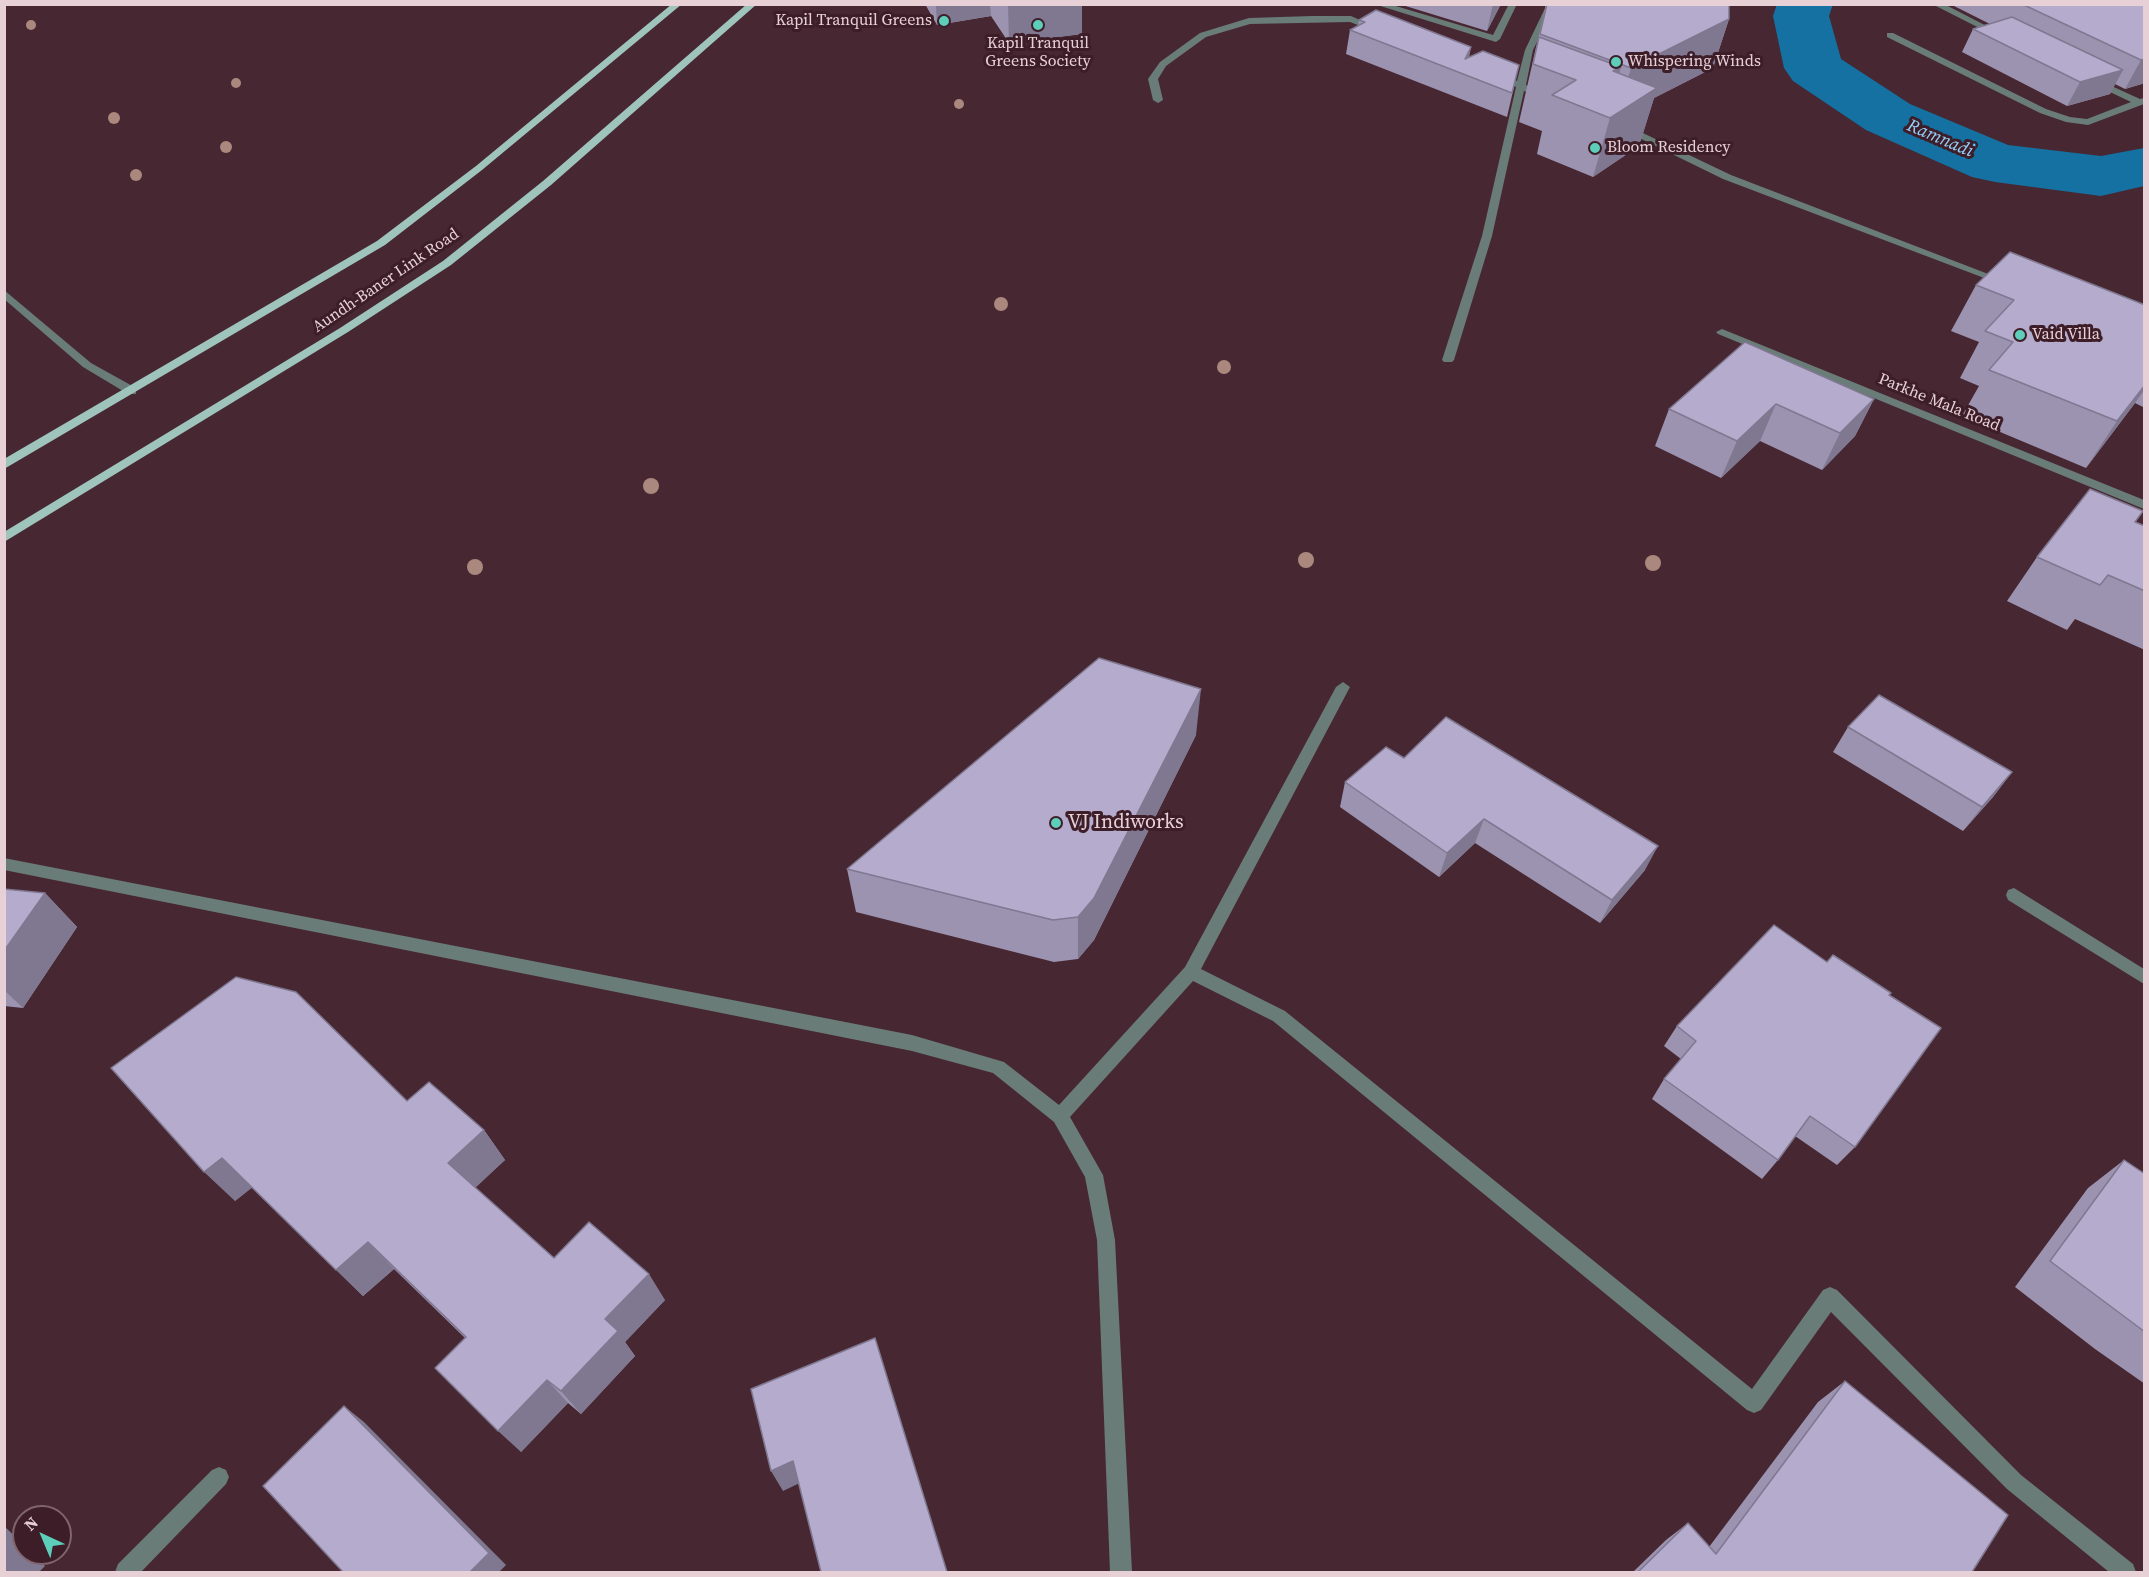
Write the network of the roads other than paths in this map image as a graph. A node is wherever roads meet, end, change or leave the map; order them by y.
1 (678, 4) edge
2 (753, 4) edge
3 (1378, 4) edge
4 (1513, 4) edge
5 (1552, 4) edge
6 (1936, 4) edge
7 (1383, 32) edge
8 (1890, 35) dead end
9 (2012, 41) edge
10 (1489, 73) edge
11 (2086, 77) edge
12 (1520, 86) junction
13 (1552, 98) edge
14 (1158, 100) dead end
15 (2142, 102) edge
16 (1615, 123) edge
17 (2013, 286) edge
18 (4, 293) edge
19 (1722, 332) dead end
20 (1448, 360) dead end
21 (132, 391) junction
22 (4, 465) edge
23 (2145, 505) edge
24 (4, 538) edge
25 (1343, 687) dead end
26 (4, 864) edge
27 (2014, 895) dead end
28 (1191, 972) junction
29 (2145, 977) edge
30 (1060, 1116) junction
31 (219, 1477) dead end
32 (126, 1572) edge
33 (1121, 1572) edge
34 (2125, 1572) edge

1 - 21 main road, Aundh-Baner Link Road
2 - 24 main road, Aundh-Baner Link Road
3 - 4 street
5 - 12 street
6 - 9 street
7 - 14 street
8 - 15 street
10 - 12 street
11 - 15 street
12 - 13 street
12 - 20 street
16 - 17 street
18 - 21 street
19 - 23 street, Parkhe Mala Road
21 - 22 main road, Aundh-Baner Link Road
25 - 28 street
26 - 30 street
27 - 29 street
28 - 30 street
28 - 34 street
30 - 33 street
31 - 32 street

